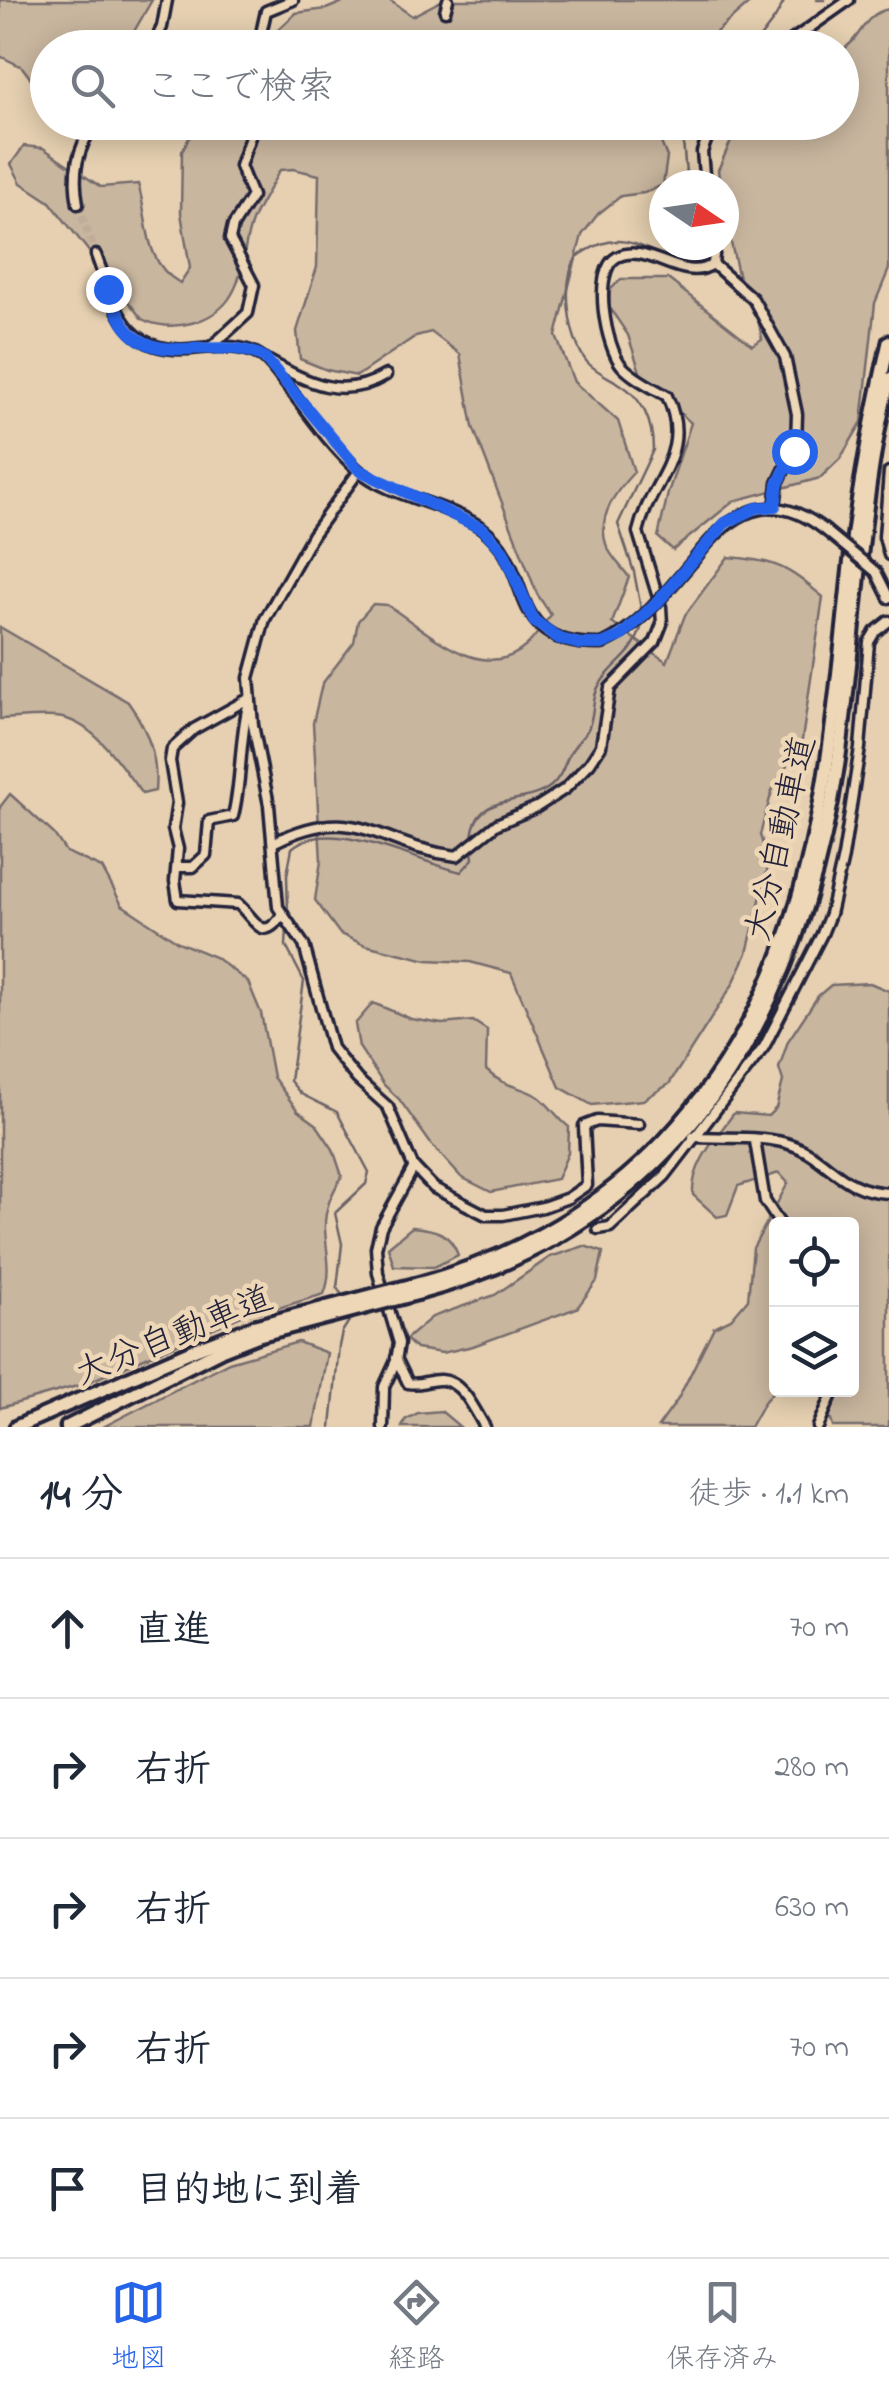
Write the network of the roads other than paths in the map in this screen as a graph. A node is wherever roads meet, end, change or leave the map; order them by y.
1 (166, 0) edge
2 (294, 0) edge
3 (448, 0) edge
4 (849, 0) edge
5 (446, 12) dead end
6 (161, 30) edge
7 (262, 30) edge
8 (806, 30) edge
9 (83, 140) edge
10 (249, 140) edge
11 (706, 140) edge
12 (704, 170) edge
13 (78, 204) tunnel mouth
14 (96, 255) tunnel mouth
15 (714, 260) edge
16 (714, 264) junction
17 (889, 342) edge
18 (211, 347) junction
19 (265, 358) junction
20 (386, 375) dead end
21 (889, 379) edge
22 (359, 470) junction
23 (889, 472) edge
24 (775, 506) junction
25 (889, 554) edge
26 (889, 598) edge
27 (889, 621) edge
28 (250, 698) junction
29 (273, 843) junction
30 (177, 867) junction
31 (283, 914) junction
32 (639, 1124) dead end
33 (693, 1136) junction
34 (756, 1140) junction
35 (414, 1167) junction
36 (889, 1192) edge
37 (556, 1202) junction
38 (566, 1208) tunnel mouth
39 (775, 1217) edge
40 (598, 1230) dead end
41 (418, 1289) junction
42 (257, 1331) junction
43 (396, 1358) junction
44 (831, 1397) edge
45 (16, 1427) edge
46 (67, 1427) edge
47 (384, 1427) edge
48 (486, 1427) edge
49 (818, 1427) edge

1 - 6 street
2 - 7 street
3 - 5 street
4 - 8 street
9 - 13 street
10 - 18 street
11 - 12 street
14 - 18 street
15 - 16 street
16 - 24 street
16 - 29 street
17 - 41 highway, 大分自動車道
18 - 19 street
19 - 20 street
19 - 22 street
21 - 41 highway, 大分自動車道
22 - 24 street, bridge
22 - 28 street
23 - 25 street
24 - 26 street, bridge
27 - 33 street
28 - 29 street
28 - 30 street
28 - 30 street
29 - 31 street
30 - 31 street
31 - 35 street
32 - 37 street
33 - 34 street
33 - 40 street
34 - 36 street
34 - 39 street
35 - 37 street
35 - 43 street
37 - 38 street
41 - 42 highway, 大分自動車道, bridge
42 - 45 highway, 大分自動車道
42 - 46 highway, 大分自動車道
43 - 47 street
43 - 48 street
44 - 49 street

